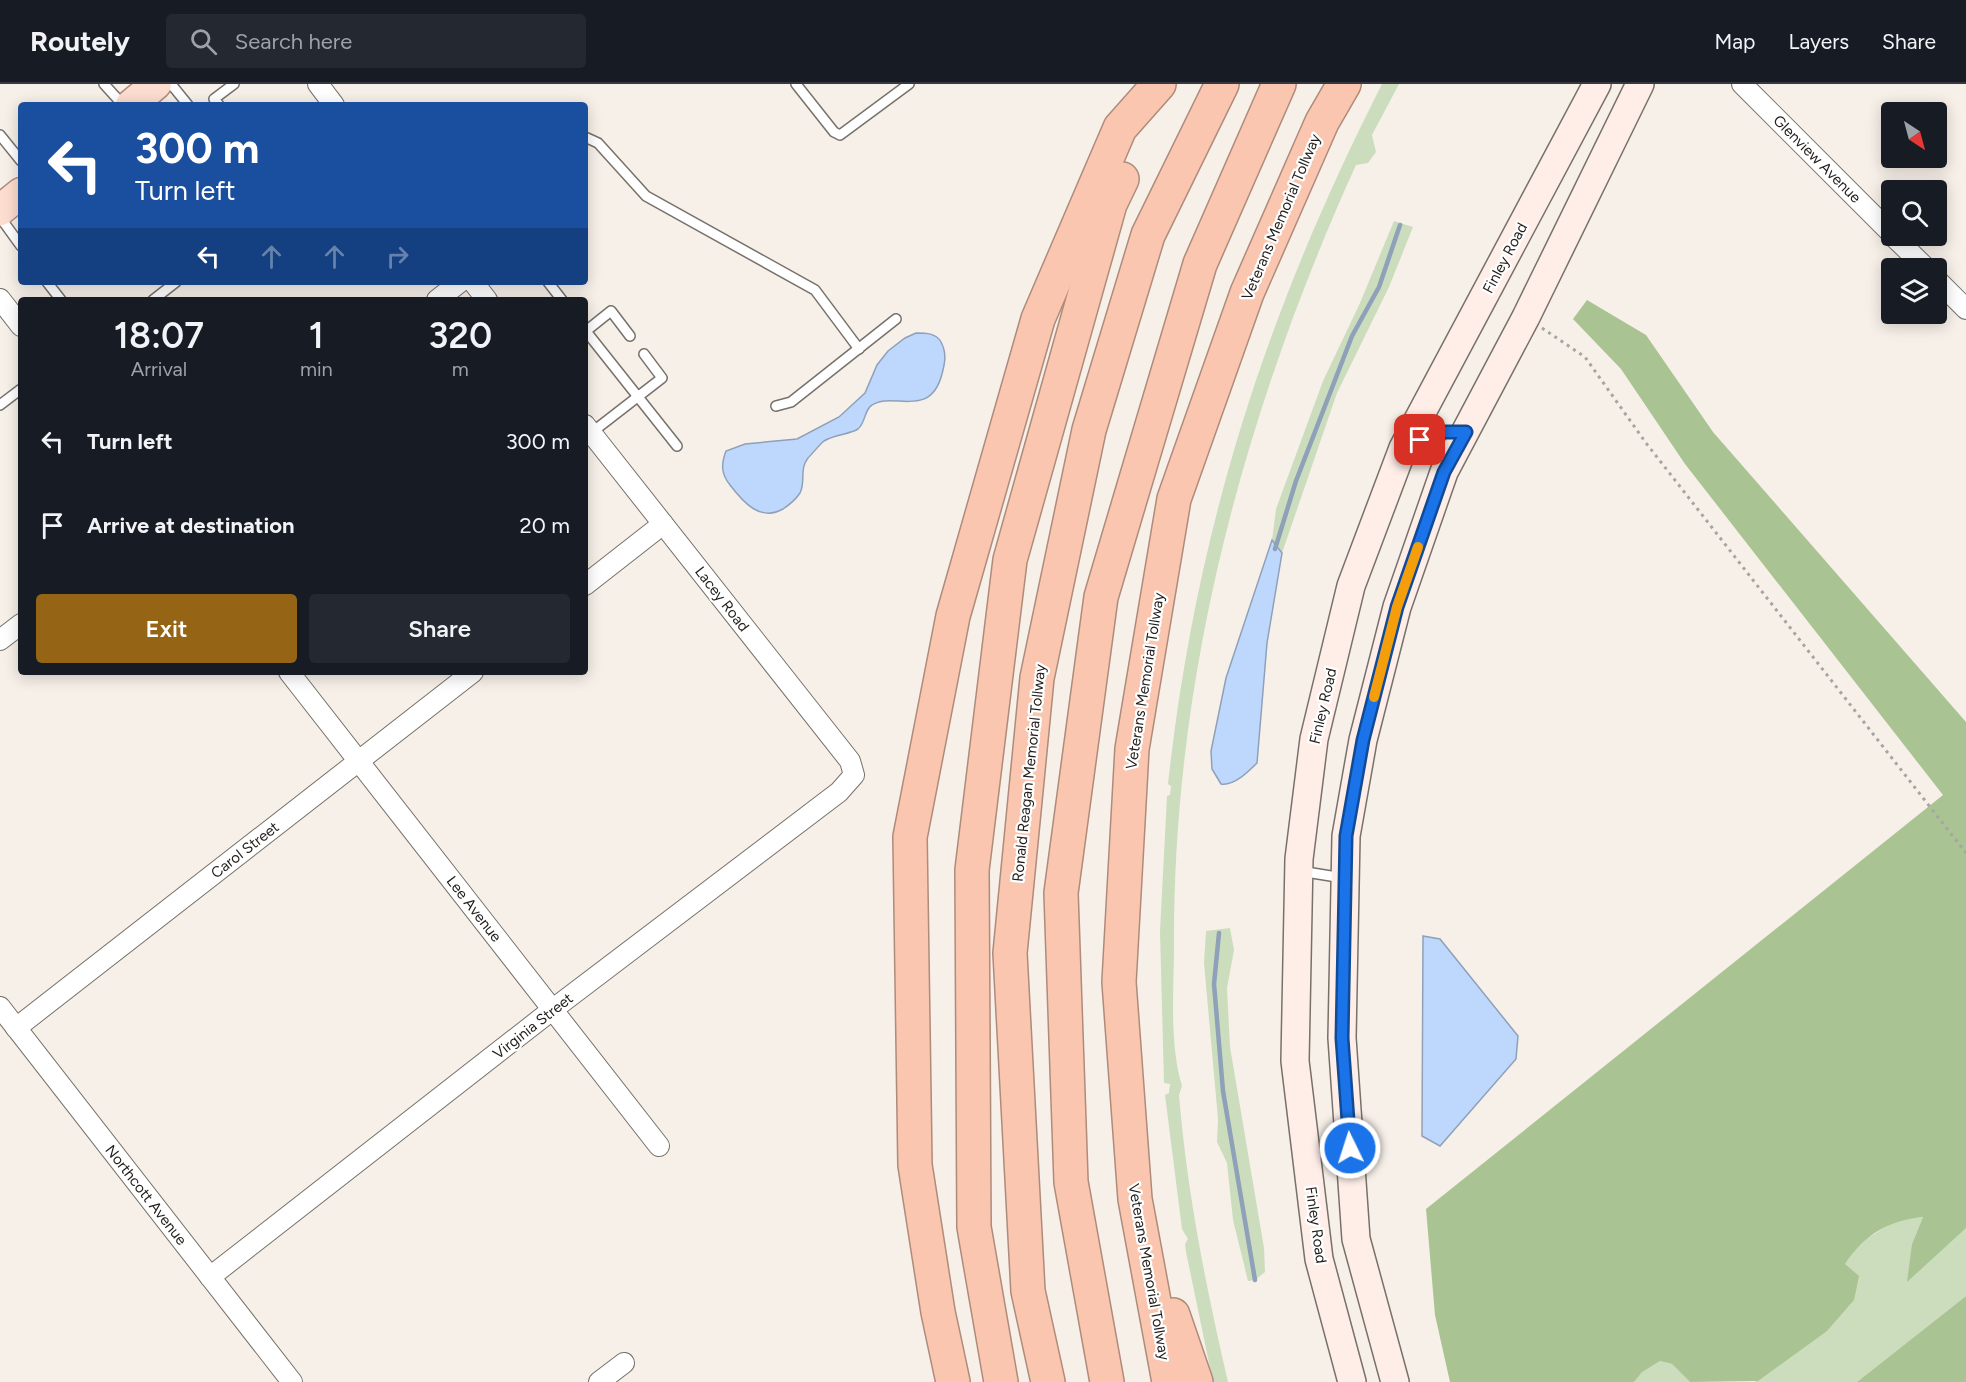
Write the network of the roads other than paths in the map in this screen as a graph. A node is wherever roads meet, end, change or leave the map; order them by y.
1 (104, 84) edge
2 (171, 84) edge
3 (234, 84) edge
4 (318, 84) edge
5 (796, 84) edge
6 (909, 84) edge
7 (1159, 84) edge
8 (1164, 84) edge
9 (1222, 84) edge
10 (1279, 84) edge
11 (1344, 84) edge
12 (1598, 84) edge
13 (1640, 84) edge
14 (1742, 84) edge
15 (137, 100) edge
16 (186, 102) edge
17 (216, 102) edge
18 (332, 102) edge
19 (0, 135) edge
20 (588, 138) edge
21 (18, 158) edge
22 (18, 195) edge
23 (0, 210) edge
24 (0, 217) edge
25 (1881, 224) edge
26 (18, 242) edge
27 (1903, 246) edge
28 (1916, 258) edge
29 (49, 285) edge
30 (172, 285) edge
31 (456, 285) edge
32 (475, 285) edge
33 (550, 285) edge
34 (1947, 290) edge
35 (59, 297) edge
36 (157, 297) edge
37 (441, 297) edge
38 (485, 297) edge
39 (560, 297) edge
40 (0, 299) edge
41 (1966, 309) edge
42 (897, 319) dead end
43 (18, 322) edge
44 (588, 328) edge
45 (588, 334) edge
46 (630, 336) dead end
47 (859, 349) junction
48 (644, 354) dead end
49 (18, 390) edge
50 (639, 397) junction
51 (0, 405) edge
52 (776, 406) dead end
53 (588, 429) edge
54 (1466, 432) junction
55 (677, 446) dead end
56 (1403, 448) junction
57 (663, 524) junction
58 (588, 583) edge
59 (18, 626) edge
60 (0, 640) edge
61 (291, 675) edge
62 (469, 675) edge
63 (358, 761) junction
64 (854, 775) joint
65 (1299, 871) junction
66 (1345, 878) junction
67 (0, 1007) edge
68 (552, 1010) junction
69 (16, 1028) junction
70 (659, 1146) dead end
71 (1135, 1199) junction
72 (210, 1277) junction
73 (624, 1363) dead end
74 (292, 1382) edge
75 (599, 1382) edge
76 (952, 1382) edge
77 (1001, 1382) edge
78 (1048, 1382) edge
79 (1107, 1382) edge
80 (1169, 1382) edge
81 (1196, 1382) edge
82 (1352, 1382) edge
83 (1395, 1382) edge

1 - 15 lane
2 - 16 lane
3 - 17 lane
4 - 18 street
5 - 6 lane
7 - 76 highway
8 - 77 highway
9 - 78 highway, Ronald Reagan Memorial Tollway
10 - 79 highway
11 - 71 highway, Veterans Memorial Tollway
12 - 56 main road, Finley Road
13 - 54 main road
14 - 25 street, Glenview Avenue
19 - 21 lane
20 - 47 lane
22 - 23 main road
24 - 26 lane
27 - 28 street, Glenview Avenue
29 - 35 lane
30 - 36 lane
31 - 37 street
32 - 38 street
33 - 39 lane
34 - 41 street
40 - 43 street
42 - 47 lane
44 - 46 lane
45 - 50 lane
47 - 52 lane
48 - 50 lane
49 - 51 lane
50 - 53 lane
50 - 55 lane
53 - 57 street, Lacey Road
54 - 56 lane
54 - 66 main road
56 - 65 main road, Finley Road
57 - 58 street
57 - 64 street, Lacey Road
59 - 60 street
61 - 63 street, Lee Avenue
62 - 63 street, Carol Street
63 - 68 street, Lee Avenue
63 - 69 street, Carol Street
64 - 68 street, Virginia Street
65 - 66 lane
65 - 82 main road, Finley Road
66 - 83 main road
67 - 69 street, Northcott Avenue
68 - 70 street, Lee Avenue
68 - 72 street, Virginia Street
69 - 72 street, Northcott Avenue
71 - 80 highway, Veterans Memorial Tollway
71 - 81 highway
72 - 74 street, Northcott Avenue
73 - 75 street

